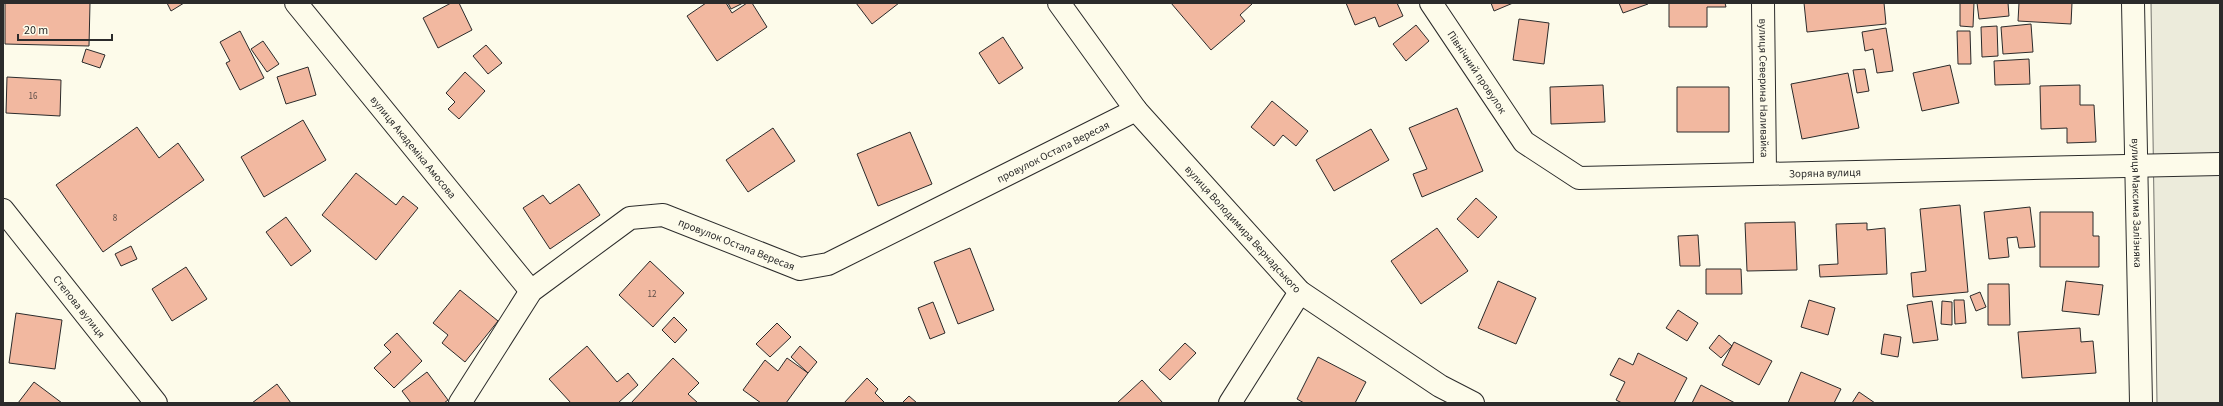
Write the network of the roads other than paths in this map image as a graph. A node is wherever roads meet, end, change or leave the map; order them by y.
1 (296, 3) edge
2 (1060, 3) edge
3 (1431, 3) edge
4 (1763, 3) edge
5 (2133, 3) edge
6 (1136, 110) junction
7 (1524, 142) joint
8 (2137, 164) junction
9 (2220, 164) edge
10 (1765, 172) junction
11 (3, 210) edge
12 (531, 291) junction
13 (1300, 292) junction
14 (156, 403) edge
15 (460, 403) edge
16 (1230, 403) edge
17 (1474, 403) edge
18 (2141, 403) edge

1 - 12 street, вулиця Академіка Амосова
2 - 6 street, вулиця Володимира Вернадського
3 - 7 street, Північний провулок
4 - 10 street, вулиця Северина Наливайка
5 - 8 street, вулиця Максима Залізняка
6 - 12 street, провулок Остапа Вересая
6 - 13 street, вулиця Володимира Вернадського
7 - 10 street, Зоряна вулиця
8 - 9 street, Зоряна вулиця
8 - 10 street, Зоряна вулиця
8 - 18 street, вулиця Максима Залізняка
11 - 14 street, Степова вулиця
12 - 15 street, провулок Остапа Вересая
13 - 16 street
13 - 17 street, вулиця Володимира Вернадського

